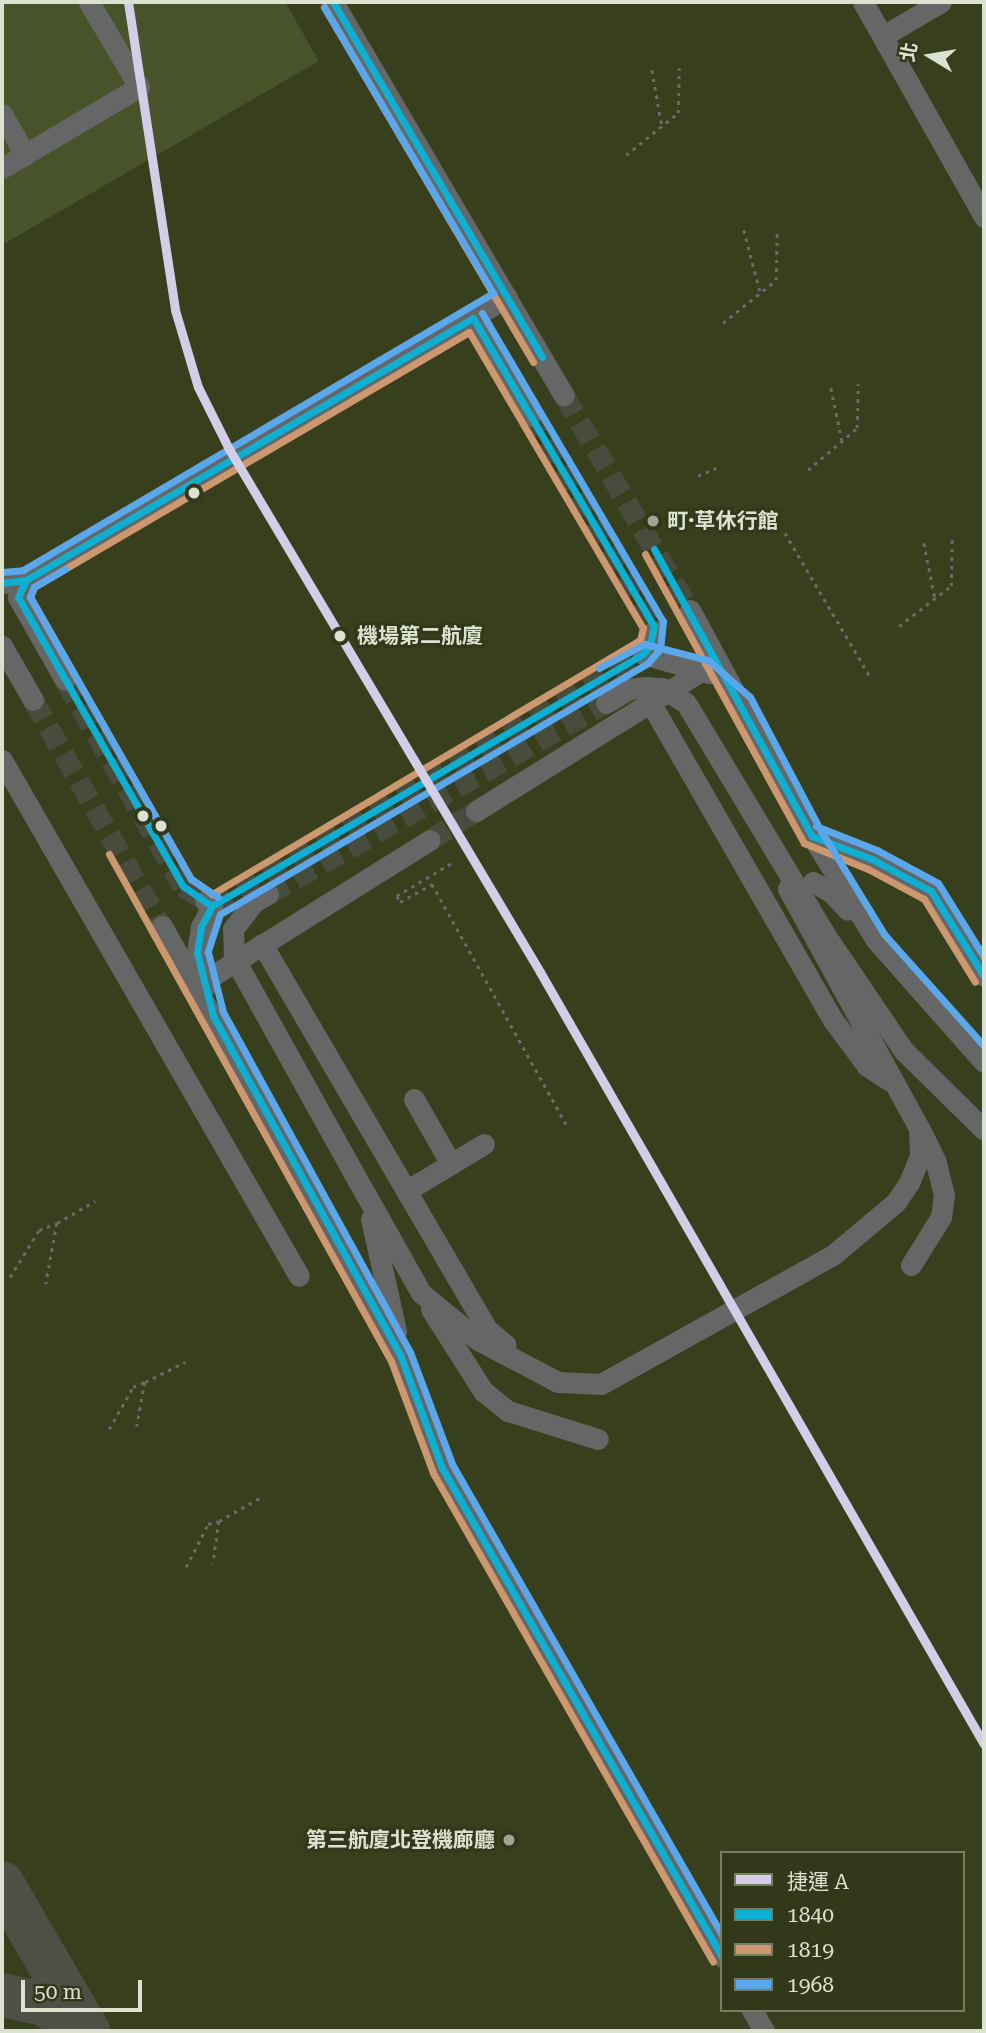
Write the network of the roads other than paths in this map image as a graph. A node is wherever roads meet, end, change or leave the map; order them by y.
1 (89, 2) edge
2 (333, 2) edge
3 (863, 2) edge
4 (941, 2) edge
5 (883, 36) junction
6 (2, 114) edge
7 (25, 155) junction
8 (2, 168) edge
9 (984, 217) edge
10 (507, 297) junction
11 (473, 318) junction
12 (564, 395) tunnel mouth
13 (530, 415) tunnel mouth
14 (26, 580) junction
15 (2, 583) edge
16 (690, 610) tunnel mouth
17 (654, 631) tunnel mouth
18 (2, 646) edge
19 (704, 669) junction
20 (65, 680) tunnel mouth
21 (33, 700) tunnel mouth
22 (650, 702) junction
23 (606, 703) tunnel mouth
24 (743, 705) junction
25 (2, 760) edge
26 (476, 811) tunnel mouth
27 (813, 836) junction
28 (430, 840) tunnel mouth
29 (813, 882) dead end
30 (268, 894) tunnel mouth
31 (209, 903) tunnel mouth
32 (162, 926) tunnel mouth
33 (876, 940) junction
34 (821, 942) junction
35 (262, 944) junction
36 (984, 976) edge
37 (204, 981) junction
38 (213, 1016) junction
39 (984, 1062) edge
40 (895, 1084) junction
41 (414, 1099) dead end
42 (919, 1128) junction
43 (984, 1130) edge
44 (484, 1144) dead end
45 (451, 1164) junction
46 (406, 1191) junction
47 (366, 1195) junction
48 (911, 1265) dead end
49 (299, 1276) dead end
50 (421, 1293) junction
51 (401, 1357) junction
52 (530, 1364) junction
53 (598, 1439) dead end
54 (720, 1954) edge
55 (753, 2012) edge
56 (764, 2031) edge

1 - 7 street
2 - 10 street
3 - 5 street
4 - 5 street
5 - 9 street
6 - 7 street
7 - 8 street
10 - 11 street
10 - 12 street
11 - 13 street
11 - 14 street
14 - 15 street
14 - 20 street
16 - 24 street
17 - 19 street
18 - 21 street
19 - 22 street
19 - 24 street
22 - 26 street
22 - 40 street
23 - 34 street, bridge
24 - 27 street
25 - 49 street
27 - 33 street
27 - 36 street
28 - 35 street
29 - 33 street
30 - 47 street, bridge
31 - 37 street
32 - 38 street
33 - 39 street
34 - 40 street
34 - 43 street
35 - 37 street
35 - 46 street
37 - 38 street
38 - 51 street
40 - 42 street
41 - 45 street
42 - 48 street
42 - 52 street
44 - 45 street
45 - 46 street
46 - 52 street
47 - 50 street
47 - 51 street
50 - 52 street
50 - 53 street
51 - 54 street
55 - 56 street

